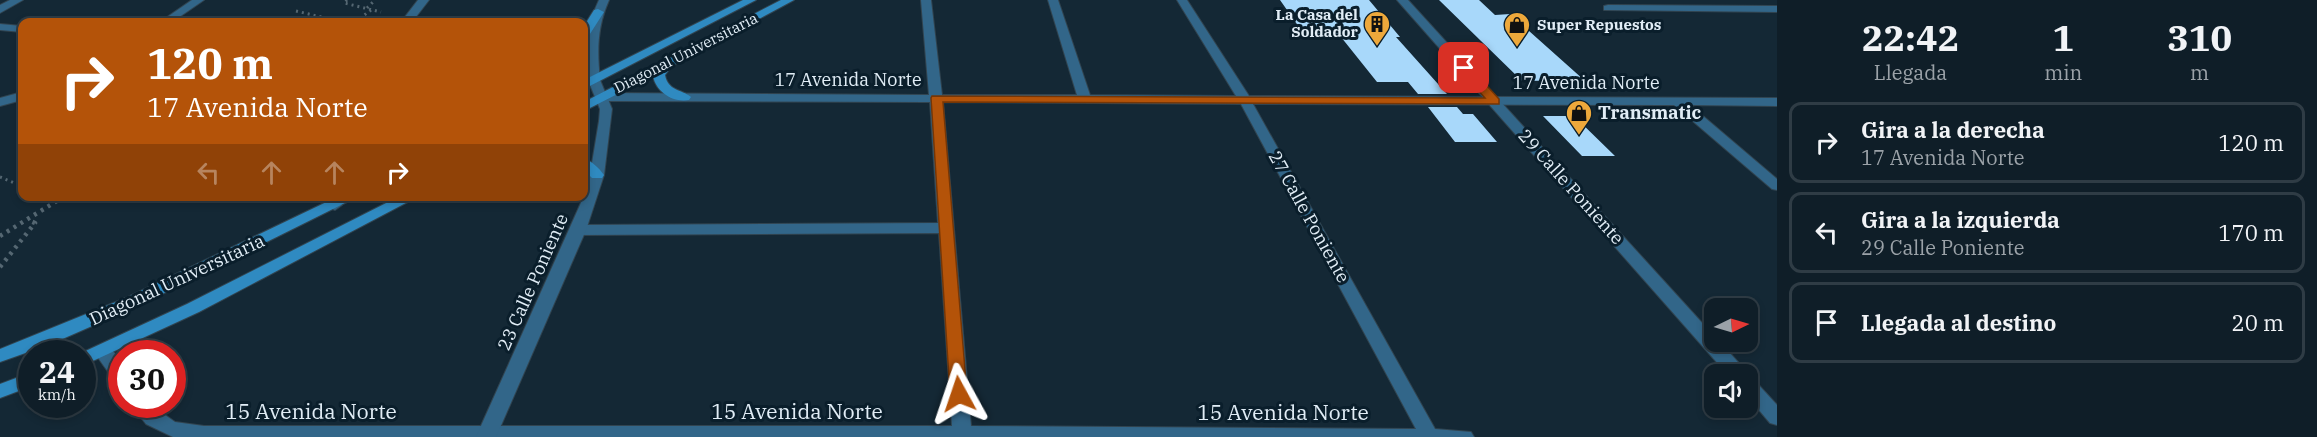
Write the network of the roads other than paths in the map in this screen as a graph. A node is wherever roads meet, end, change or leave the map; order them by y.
1 (18, 0) edge
2 (199, 0) edge
3 (424, 0) edge
4 (604, 0) edge
5 (751, 0) edge
6 (789, 0) edge
7 (926, 0) edge
8 (1053, 0) edge
9 (1182, 0) edge
10 (1402, 0) edge
11 (1744, 0) edge
12 (1608, 8) dead end
13 (1757, 9) junction
14 (1777, 9) edge
15 (0, 10) edge
16 (598, 12) junction
17 (171, 18) edge
18 (409, 18) edge
19 (0, 27) edge
20 (588, 28) edge
21 (18, 29) edge
22 (668, 63) junction
23 (589, 82) edge
24 (18, 97) edge
25 (602, 97) junction
26 (685, 97) junction
27 (936, 98) junction
28 (1084, 99) junction
29 (1245, 100) junction
30 (1495, 101) junction
31 (0, 102) edge
32 (1677, 102) junction
33 (1777, 102) edge
34 (588, 105) edge
35 (588, 167) edge
36 (597, 175) junction
37 (1777, 186) edge
38 (328, 201) edge
39 (402, 201) edge
40 (946, 228) junction
41 (578, 230) junction
42 (103, 352) junction
43 (96, 355) edge
44 (0, 356) edge
45 (108, 359) edge
46 (1729, 364) edge
47 (18, 384) edge
48 (0, 391) edge
49 (1758, 396) edge
50 (151, 418) edge
51 (1777, 418) edge
52 (487, 436) edge
53 (963, 436) edge
54 (1430, 437) edge
55 (1464, 437) edge

1 - 15 street
2 - 17 street
3 - 18 street
4 - 16 street, 23 Calle Poniente
5 - 23 main road, Diagonal Universitaria
6 - 22 main road, Diagonal Universitaria
7 - 27 street
8 - 28 street
9 - 29 street, 27 Calle Poniente
10 - 30 street, 29 Calle Poniente
11 - 13 street
12 - 13 street
13 - 14 street
16 - 20 main road
16 - 23 street, 23 Calle Poniente
19 - 21 street
22 - 25 main road, Diagonal Universitaria
22 - 26 main road
23 - 25 street, 23 Calle Poniente
24 - 31 street
25 - 26 street, 17 Avenida Norte
25 - 34 main road, Diagonal Universitaria
25 - 36 street, 23 Calle Poniente
26 - 27 street, 17 Avenida Norte
27 - 28 street, 17 Avenida Norte
27 - 40 street
28 - 29 street, 17 Avenida Norte
29 - 30 street, 17 Avenida Norte
29 - 54 street, 27 Calle Poniente
30 - 32 street, 17 Avenida Norte
30 - 46 street, 29 Calle Poniente
32 - 33 street, 17 Avenida Norte
32 - 37 street
35 - 36 main road
36 - 41 street, 23 Calle Poniente
38 - 44 main road, Diagonal Universitaria
39 - 42 main road, Diagonal Universitaria
40 - 41 street
40 - 53 street
41 - 52 street, 23 Calle Poniente
42 - 43 main road, Diagonal Universitaria
42 - 45 street
47 - 48 main road
49 - 51 street
50 - 52 street, 15 Avenida Norte
52 - 53 street, 15 Avenida Norte
53 - 54 street, 15 Avenida Norte
54 - 55 street, 15 Avenida Norte

